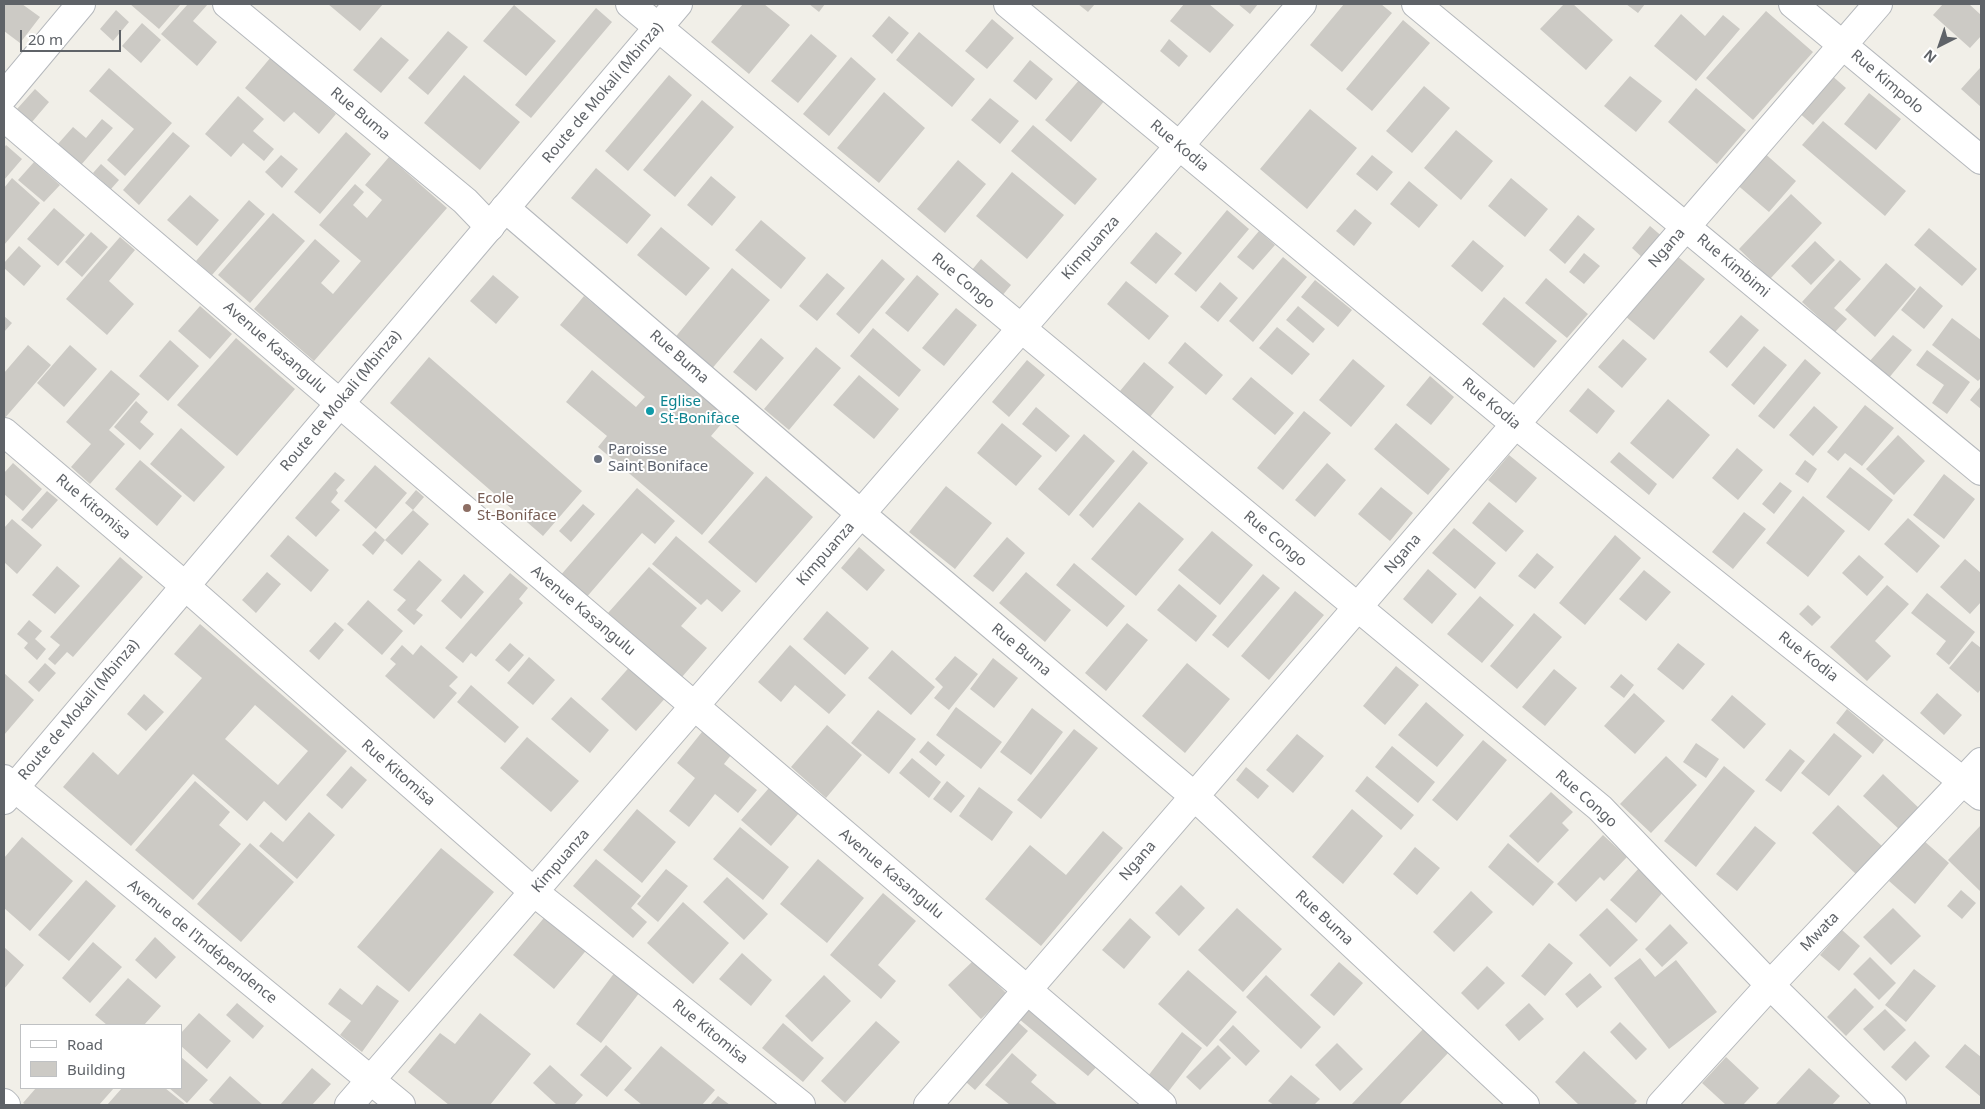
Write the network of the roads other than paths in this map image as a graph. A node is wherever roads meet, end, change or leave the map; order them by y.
1 (81, 4) edge
2 (227, 4) edge
3 (630, 4) edge
4 (678, 4) edge
5 (1008, 4) edge
6 (1302, 4) edge
7 (1416, 4) edge
8 (1793, 4) edge
9 (1878, 4) edge
10 (658, 27) junction
11 (1843, 45) junction
12 (4, 96) edge
13 (4, 117) edge
14 (1180, 146) junction
15 (1981, 160) edge
16 (498, 217) junction
17 (1686, 226) junction
18 (1021, 329) junction
19 (339, 403) junction
20 (1515, 424) junction
21 (4, 432) edge
22 (1981, 471) edge
23 (861, 514) junction
24 (184, 586) junction
25 (1358, 607) junction
26 (695, 706) junction
27 (1976, 780) edge
28 (7, 789) edge
29 (1194, 796) junction
30 (534, 892) junction
31 (1770, 985) junction
32 (1027, 990) junction
33 (371, 1080) junction
34 (349, 1105) edge
35 (401, 1105) edge
36 (801, 1105) edge
37 (928, 1105) edge
38 (1162, 1105) edge
39 (1525, 1105) edge
40 (1661, 1105) edge
41 (1892, 1105) edge

1 - 12 street
2 - 16 street, Rue Buma
3 - 10 street, Rue Congo
4 - 10 street, Route de Mokali (Mbinza)
5 - 14 street, Rue Kodia
6 - 14 street, Kimpuanza
7 - 17 street, Rue Kimbimi
8 - 11 street, Rue Kimpolo
9 - 11 street, Ngana
10 - 16 street, Route de Mokali (Mbinza)
10 - 18 street, Rue Congo
11 - 15 street, Rue Kimpolo
11 - 17 street, Ngana
13 - 19 street, Avenue Kasangulu
14 - 18 street, Kimpuanza
14 - 20 street, Rue Kodia
16 - 19 street, Route de Mokali (Mbinza)
16 - 23 street, Rue Buma
17 - 20 street, Ngana
17 - 22 street, Rue Kimbimi
18 - 23 street, Kimpuanza
18 - 25 street, Rue Congo
19 - 24 street, Route de Mokali (Mbinza)
19 - 26 street, Avenue Kasangulu
20 - 25 street, Ngana
20 - 27 street, Rue Kodia
21 - 24 street, Rue Kitomisa
23 - 26 street, Kimpuanza
23 - 29 street, Rue Buma
24 - 28 street, Route de Mokali (Mbinza)
24 - 30 street, Rue Kitomisa
25 - 29 street, Ngana
25 - 31 street, Rue Congo
26 - 30 street, Kimpuanza
26 - 32 street, Avenue Kasangulu
27 - 31 street, Mwata
28 - 33 street, Avenue de l'Indépendence
29 - 32 street, Ngana
29 - 39 street, Rue Buma
30 - 33 street, Kimpuanza
30 - 36 street, Rue Kitomisa
31 - 40 street, Mwata
31 - 41 street, Rue Congo
32 - 37 street, Ngana
32 - 38 street, Avenue Kasangulu
33 - 34 street, Kimpuanza
33 - 35 street, Avenue de l'Indépendence

